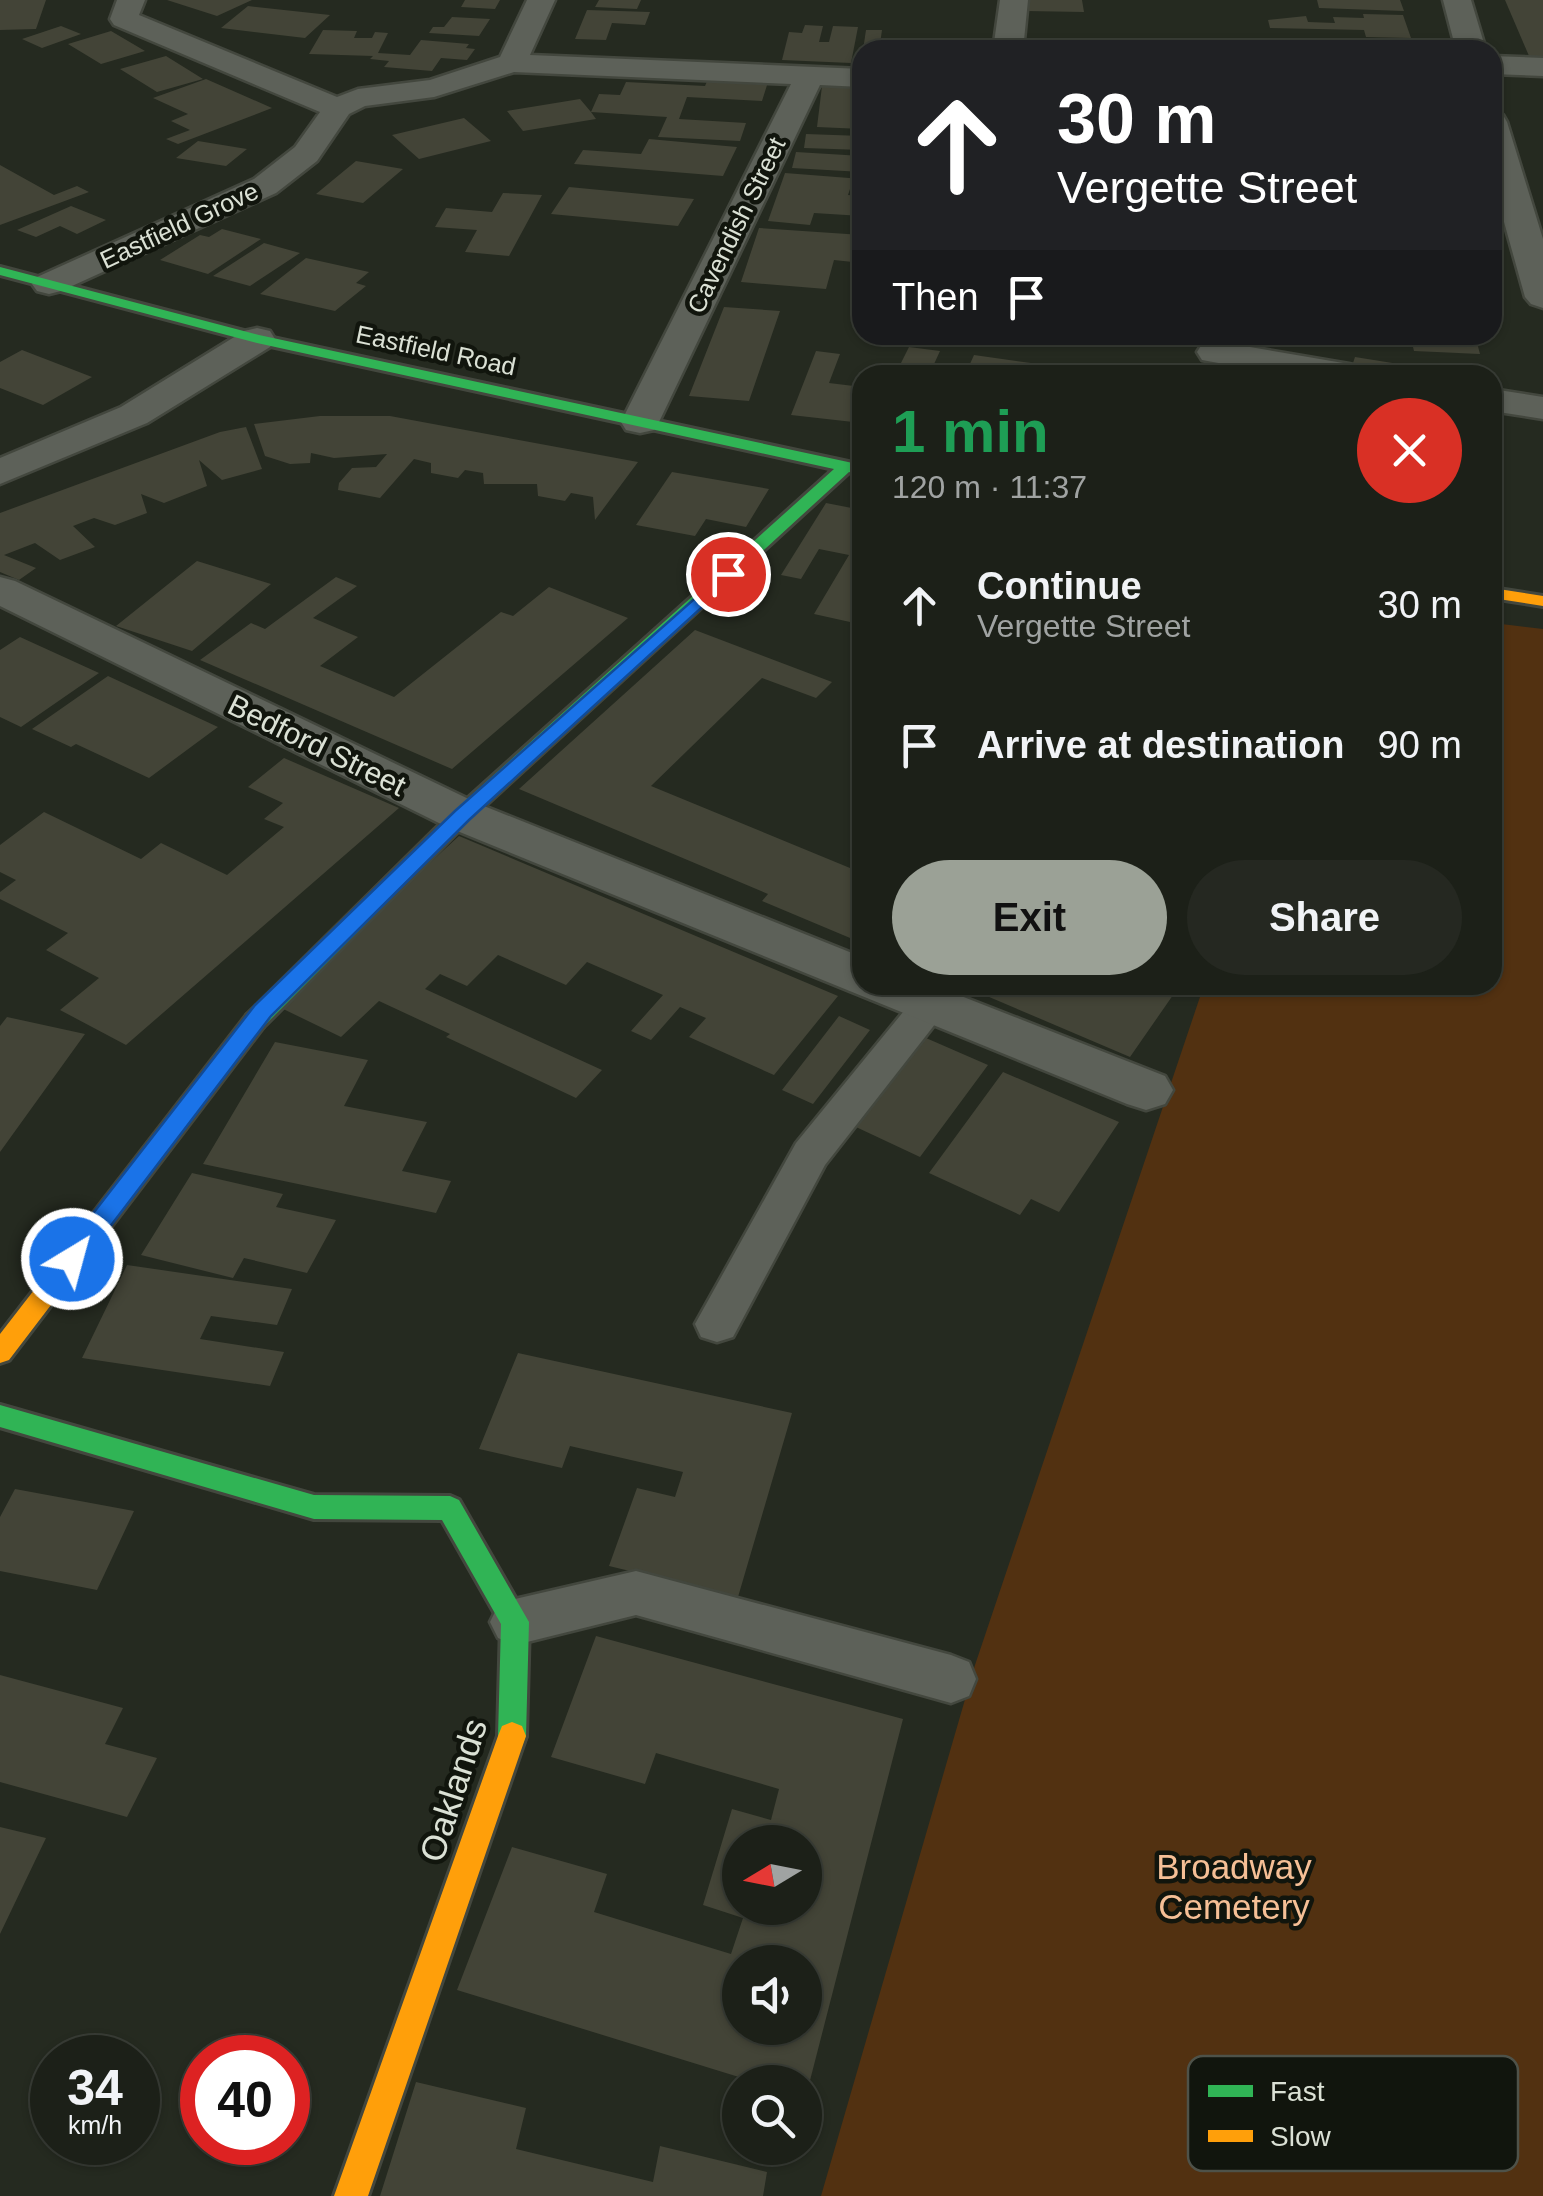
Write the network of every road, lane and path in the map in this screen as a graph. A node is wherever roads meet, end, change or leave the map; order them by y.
1 (131, 0) edge
2 (541, 0) edge
3 (1014, 0) edge
4 (1457, 0) edge
5 (1009, 40) edge
6 (1468, 40) edge
7 (512, 63) junction
8 (1502, 65) edge
9 (1543, 67) edge
10 (810, 76) junction
11 (852, 78) edge
12 (338, 108) junction
13 (1502, 152) edge
14 (1539, 263) edge
15 (0, 271) edge
16 (49, 284) junction
17 (1543, 297) edge
18 (257, 339) junction
19 (1215, 352) dead end
20 (1291, 365) edge
21 (1502, 402) edge
22 (1543, 408) edge
23 (640, 422) junction
24 (852, 468) edge
25 (852, 470) edge
26 (0, 472) edge
27 (0, 590) edge
28 (1502, 594) edge
29 (1543, 601) edge
30 (462, 816) junction
31 (852, 974) edge
32 (906, 995) edge
33 (931, 1005) junction
34 (1146, 1090) dead end
35 (717, 1324) dead end
36 (0, 1352) edge
37 (0, 1416) edge
38 (515, 1622) junction
39 (951, 1679) dead end
40 (351, 2196) edge

1 - 12 street
2 - 7 street
3 - 5 street
4 - 6 street
7 - 10 street
7 - 12 street
8 - 9 street
10 - 11 street
10 - 23 street, Cavendish Street
12 - 16 street, Eastfield Grove
13 - 14 street
14 - 17 street
15 - 16 street, Eastfield Road
16 - 18 street, Eastfield Road
18 - 23 street, Eastfield Road
18 - 26 street
19 - 20 street
21 - 22 street
23 - 24 street, Eastfield Road
25 - 30 street
27 - 30 street, Bedford Street
28 - 29 street
30 - 31 street, Bedford Street
30 - 36 street
32 - 33 street
33 - 34 street
33 - 35 lane
37 - 38 street
38 - 39 lane
38 - 40 street, Oaklands

